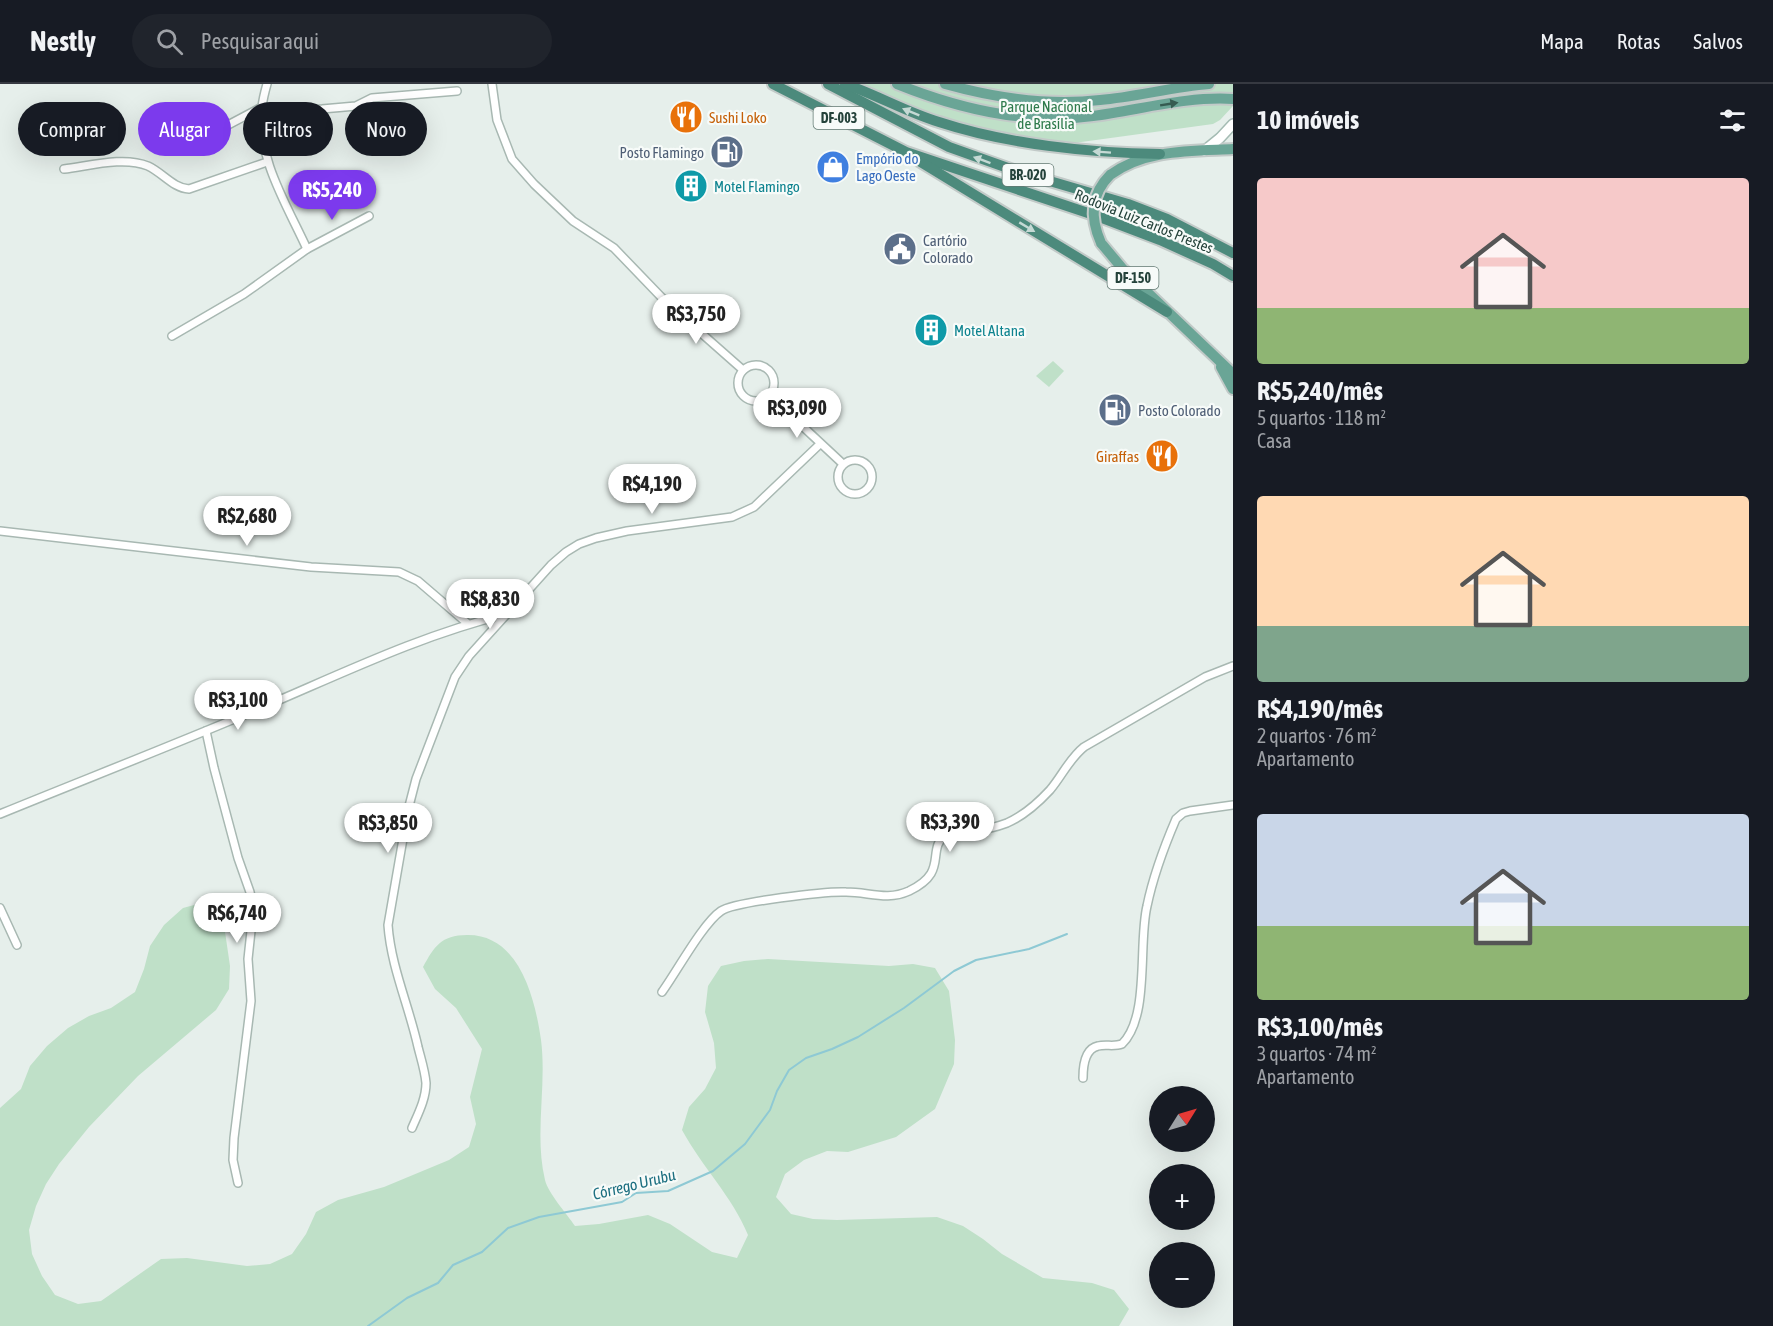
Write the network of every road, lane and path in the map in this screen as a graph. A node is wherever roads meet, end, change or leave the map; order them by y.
1 (267, 84) edge
2 (492, 84) edge
3 (773, 84) edge
4 (828, 84) edge
5 (845, 84) edge
6 (897, 84) edge
7 (945, 84) edge
8 (1209, 84) edge
9 (457, 91) dead end
10 (1233, 99) edge
11 (263, 102) edge
12 (333, 108) edge
13 (1233, 124) edge
14 (1233, 149) edge
15 (1204, 151) junction
16 (906, 152) junction
17 (1160, 154) junction
18 (1233, 155) edge
19 (266, 156) edge
20 (267, 162) junction
21 (64, 169) dead end
22 (1113, 175) junction
23 (369, 216) dead end
24 (308, 249) junction
25 (1233, 253) edge
26 (1233, 276) edge
27 (1167, 312) junction
28 (172, 336) dead end
29 (1215, 356) junction
30 (743, 370) junction
31 (1233, 374) edge
32 (1233, 389) edge
33 (769, 395) junction
34 (820, 444) junction
35 (843, 464) junction
36 (0, 531) edge
37 (507, 614) junction
38 (467, 623) junction
39 (1233, 666) edge
40 (206, 731) junction
41 (1233, 804) edge
42 (0, 814) edge
43 (0, 908) edge
44 (17, 945) dead end
45 (663, 992) dead end
46 (1083, 1078) dead end
47 (412, 1128) dead end
48 (238, 1183) dead end

1 - 11 street
2 - 30 street
3 - 16 highway, DF-003
25 -> 4 highway, Rodovia Luiz Carlos Prestes / BR-020
17 -> 5 highway
6 -> 10 main road
7 - 8 main road
9 - 12 street
13 - 15 main road
14 - 15 main road
15 - 17 main road
16 - 26 highway, Rodovia Luiz Carlos Prestes / BR-020
16 -> 27 highway
17 - 22 main road
18 - 22 main road
19 - 20 street
20 - 21 street
20 - 24 street
22 - 27 main road, DF-150, bridge
23 - 24 street
24 - 28 street
27 - 29 main road, DF-150
29 - 31 main road, DF-150
29 - 32 main road
30 - 33 street
30 - 33 street
33 - 34 street
34 - 35 street
34 - 37 street
35 - 35 street
36 - 38 street
37 - 38 street
37 - 47 street
38 - 40 street
39 - 45 street
40 - 42 street
40 - 48 street
41 - 46 street
43 - 44 street

